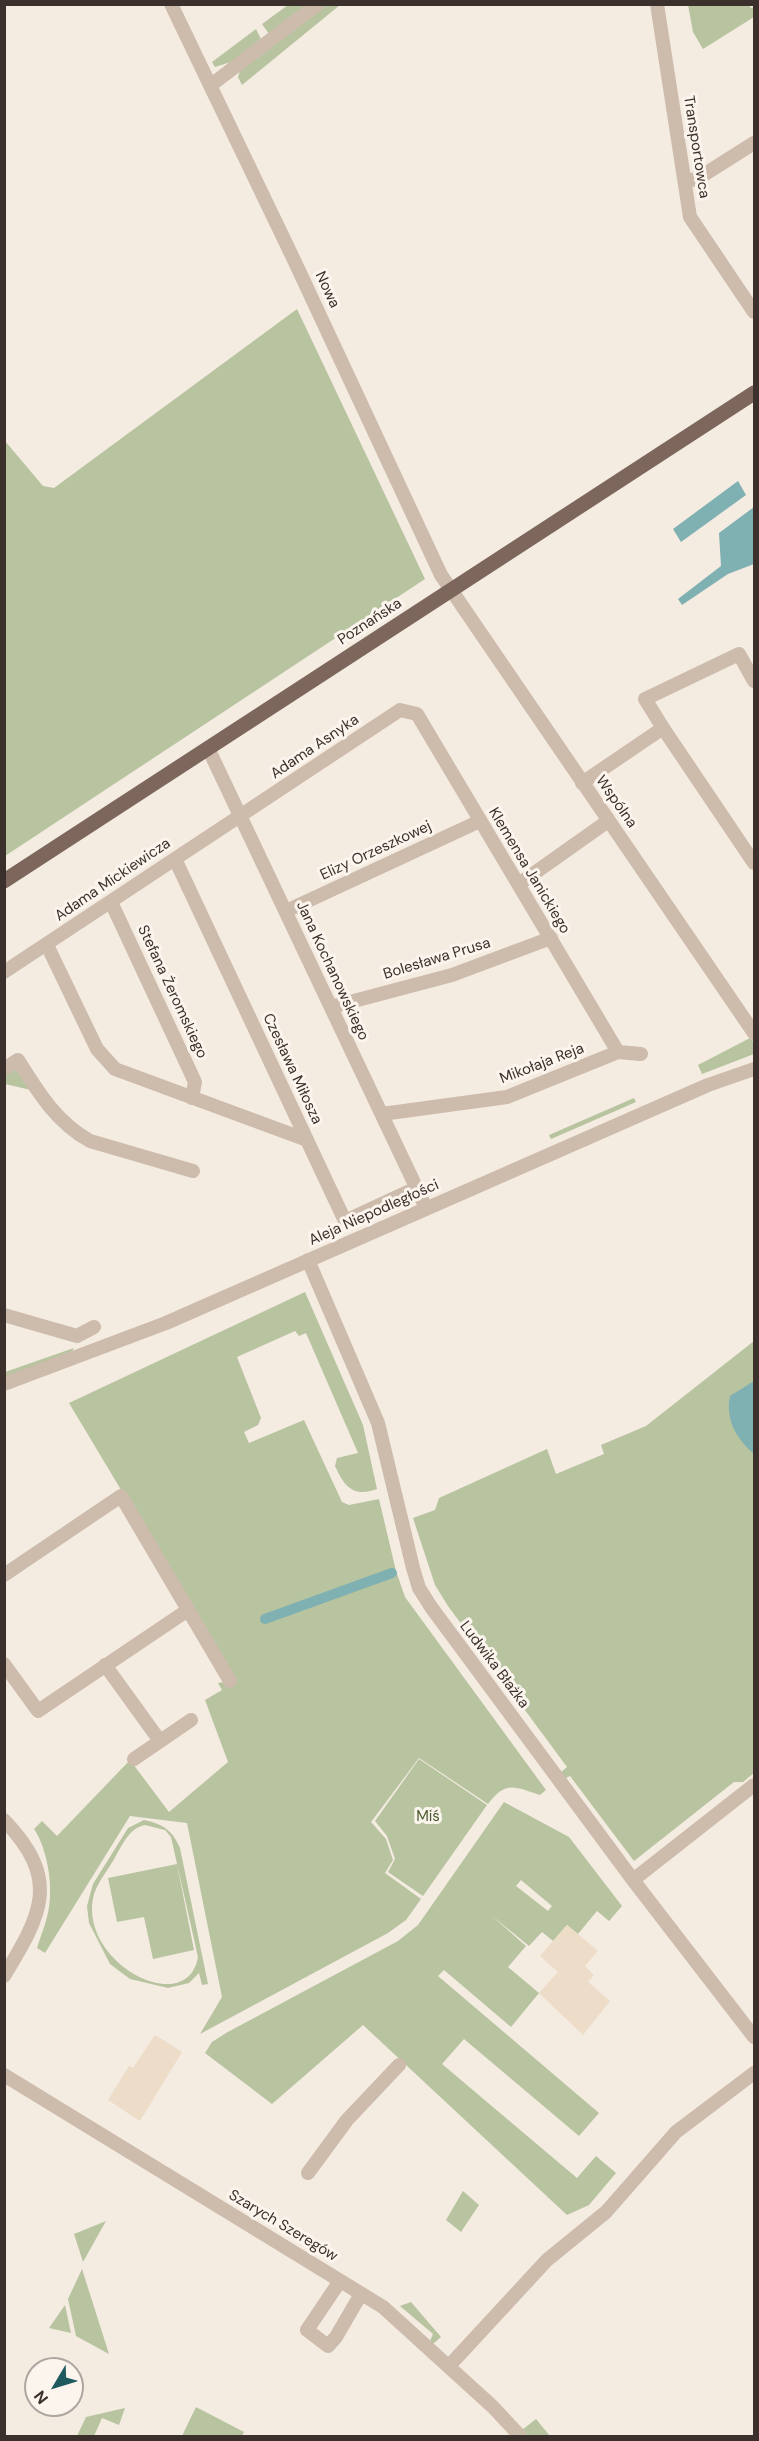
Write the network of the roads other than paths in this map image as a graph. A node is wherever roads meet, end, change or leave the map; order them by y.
1 (171, 4) edge
2 (318, 4) edge
3 (657, 4) edge
4 (212, 85) junction
5 (754, 143) edge
6 (685, 181) junction
7 (754, 312) edge
8 (754, 393) edge
9 (450, 590) junction
10 (754, 681) edge
11 (408, 712) joint
12 (663, 728) junction
13 (208, 748) junction
14 (582, 783) junction
15 (241, 816) junction
16 (480, 821) junction
17 (608, 821) junction
18 (175, 859) junction
19 (754, 863) edge
20 (4, 881) edge
21 (519, 884) junction
22 (111, 903) junction
23 (286, 911) junction
24 (551, 938) junction
25 (47, 945) junction
26 (4, 972) edge
27 (331, 1007) junction
28 (754, 1033) edge
29 (618, 1052) junction
30 (641, 1054) dead end
31 (754, 1069) edge
32 (4, 1070) edge
33 (192, 1098) junction
34 (382, 1114) junction
35 (307, 1140) junction
36 (193, 1170) dead end
37 (416, 1188) junction
38 (426, 1208) junction
39 (308, 1260) junction
40 (4, 1315) edge
41 (94, 1327) dead end
42 (76, 1336) junction
43 (83, 1355) junction
44 (4, 1384) edge
45 (4, 1575) edge
46 (188, 1610) junction
47 (4, 1664) edge
48 (105, 1665) junction
49 (230, 1681) dead end
50 (10, 1683) edge
51 (191, 1720) dead end
52 (160, 1741) junction
53 (134, 1759) dead end
54 (754, 1785) edge
55 (4, 1820) edge
56 (633, 1880) junction
57 (4, 1976) edge
58 (754, 2037) edge
59 (399, 2065) dead end
60 (754, 2073) edge
61 (4, 2075) edge
62 (308, 2173) dead end
63 (340, 2280) junction
64 (361, 2294) junction
65 (449, 2366) junction
66 (520, 2436) edge

1 - 4 street, Nowa
2 - 4 street
3 - 6 street, Transportowca
4 - 9 street, Nowa
5 - 6 street
6 - 7 street, Transportowca
8 - 9 main road, Poznańska
9 - 13 main road, Poznańska
9 - 14 street, Wspólna
10 - 12 street
11 - 15 street, Adama Asnyka
11 - 16 street, Klemensa Janickiego
12 - 14 street
12 - 19 street
13 - 15 street, Jana Kochanowskiego
13 - 20 main road, Poznańska
14 - 17 street, Wspólna
15 - 18 street, Adama Mickiewicza
15 - 23 street, Jana Kochanowskiego
16 - 21 street, Klemensa Janickiego
16 - 23 street, Elizy Orzeszkowej
17 - 21 street
17 - 28 street, Wspólna
18 - 22 street, Adama Mickiewicza
18 - 35 street, Czesława Miłosza
21 - 24 street, Klemensa Janickiego
22 - 25 street, Adama Mickiewicza
22 - 33 street, Stefana Żeromskiego
23 - 27 street, Jana Kochanowskiego
24 - 27 street, Bolesława Prusa
24 - 29 street, Klemensa Janickiego
25 - 26 street, Adama Mickiewicza
25 - 33 street
27 - 34 street, Jana Kochanowskiego
29 - 30 street, Mikołaja Reja
29 - 34 street, Mikołaja Reja
31 - 38 street, Aleja Niepodległości
32 - 36 street
33 - 35 street
34 - 37 street, Jana Kochanowskiego
35 - 37 street, Czesława Miłosza
37 - 38 street, Jana Kochanowskiego
38 - 39 street, Aleja Niepodległości
39 - 43 street, Aleja Niepodległości
39 - 56 street, Ludwika Błażka
40 - 42 street
41 - 42 street
42 - 43 street
43 - 44 street, Aleja Niepodległości
45 - 46 street
46 - 48 street
46 - 49 street
47 - 50 street
48 - 50 street
48 - 52 street
51 - 52 street
52 - 53 street
54 - 56 street
55 - 57 street
56 - 58 street, Ludwika Błażka
59 - 62 street
60 - 65 street
61 - 63 street, Szarych Szeregów
63 - 64 street, Szarych Szeregów
63 - 64 street
64 - 65 street, Szarych Szeregów
65 - 66 street, Szarych Szeregów

